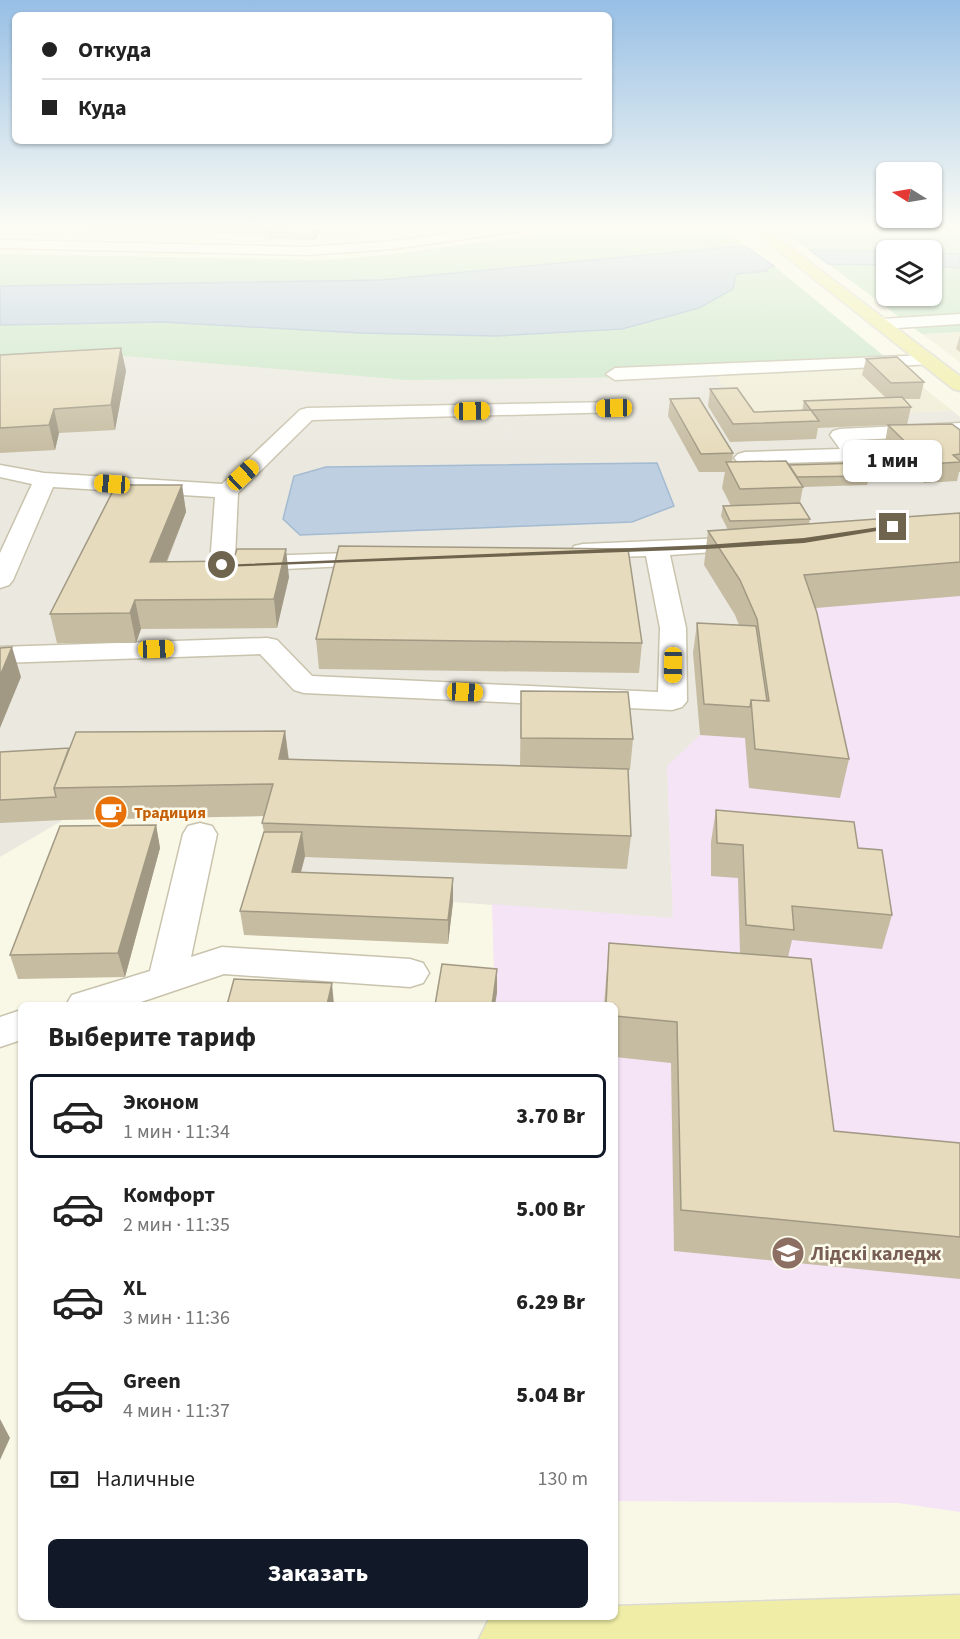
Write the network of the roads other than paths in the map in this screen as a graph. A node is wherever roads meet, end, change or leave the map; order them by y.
1 (852, 301) edge
2 (960, 319) edge
3 (882, 324) junction
4 (928, 360) junction
5 (615, 374) dead end
6 (960, 385) edge
7 (614, 408) dead end
8 (960, 429) edge
9 (745, 459) edge
10 (0, 471) edge
11 (42, 486) dead end
12 (227, 491) junction
13 (771, 543) edge
14 (657, 549) junction
15 (563, 552) edge
16 (398, 558) edge
17 (0, 580) edge
18 (0, 655) edge
19 (200, 834) dead end
20 (410, 973) dead end
21 (167, 980) junction
22 (96, 1002) edge
23 (18, 1026) edge
24 (0, 1032) edge
25 (960, 1625) edge
26 (509, 1639) edge

1 - 3 main road
2 - 3 street
3 - 4 main road
4 - 5 street
4 - 6 main road
7 - 12 street
8 - 9 street
10 - 12 street
11 - 17 street
12 - 16 street
13 - 14 street
14 - 15 street
14 - 18 street
19 - 21 street
20 - 21 street
21 - 22 street
23 - 24 street
25 - 26 main road

